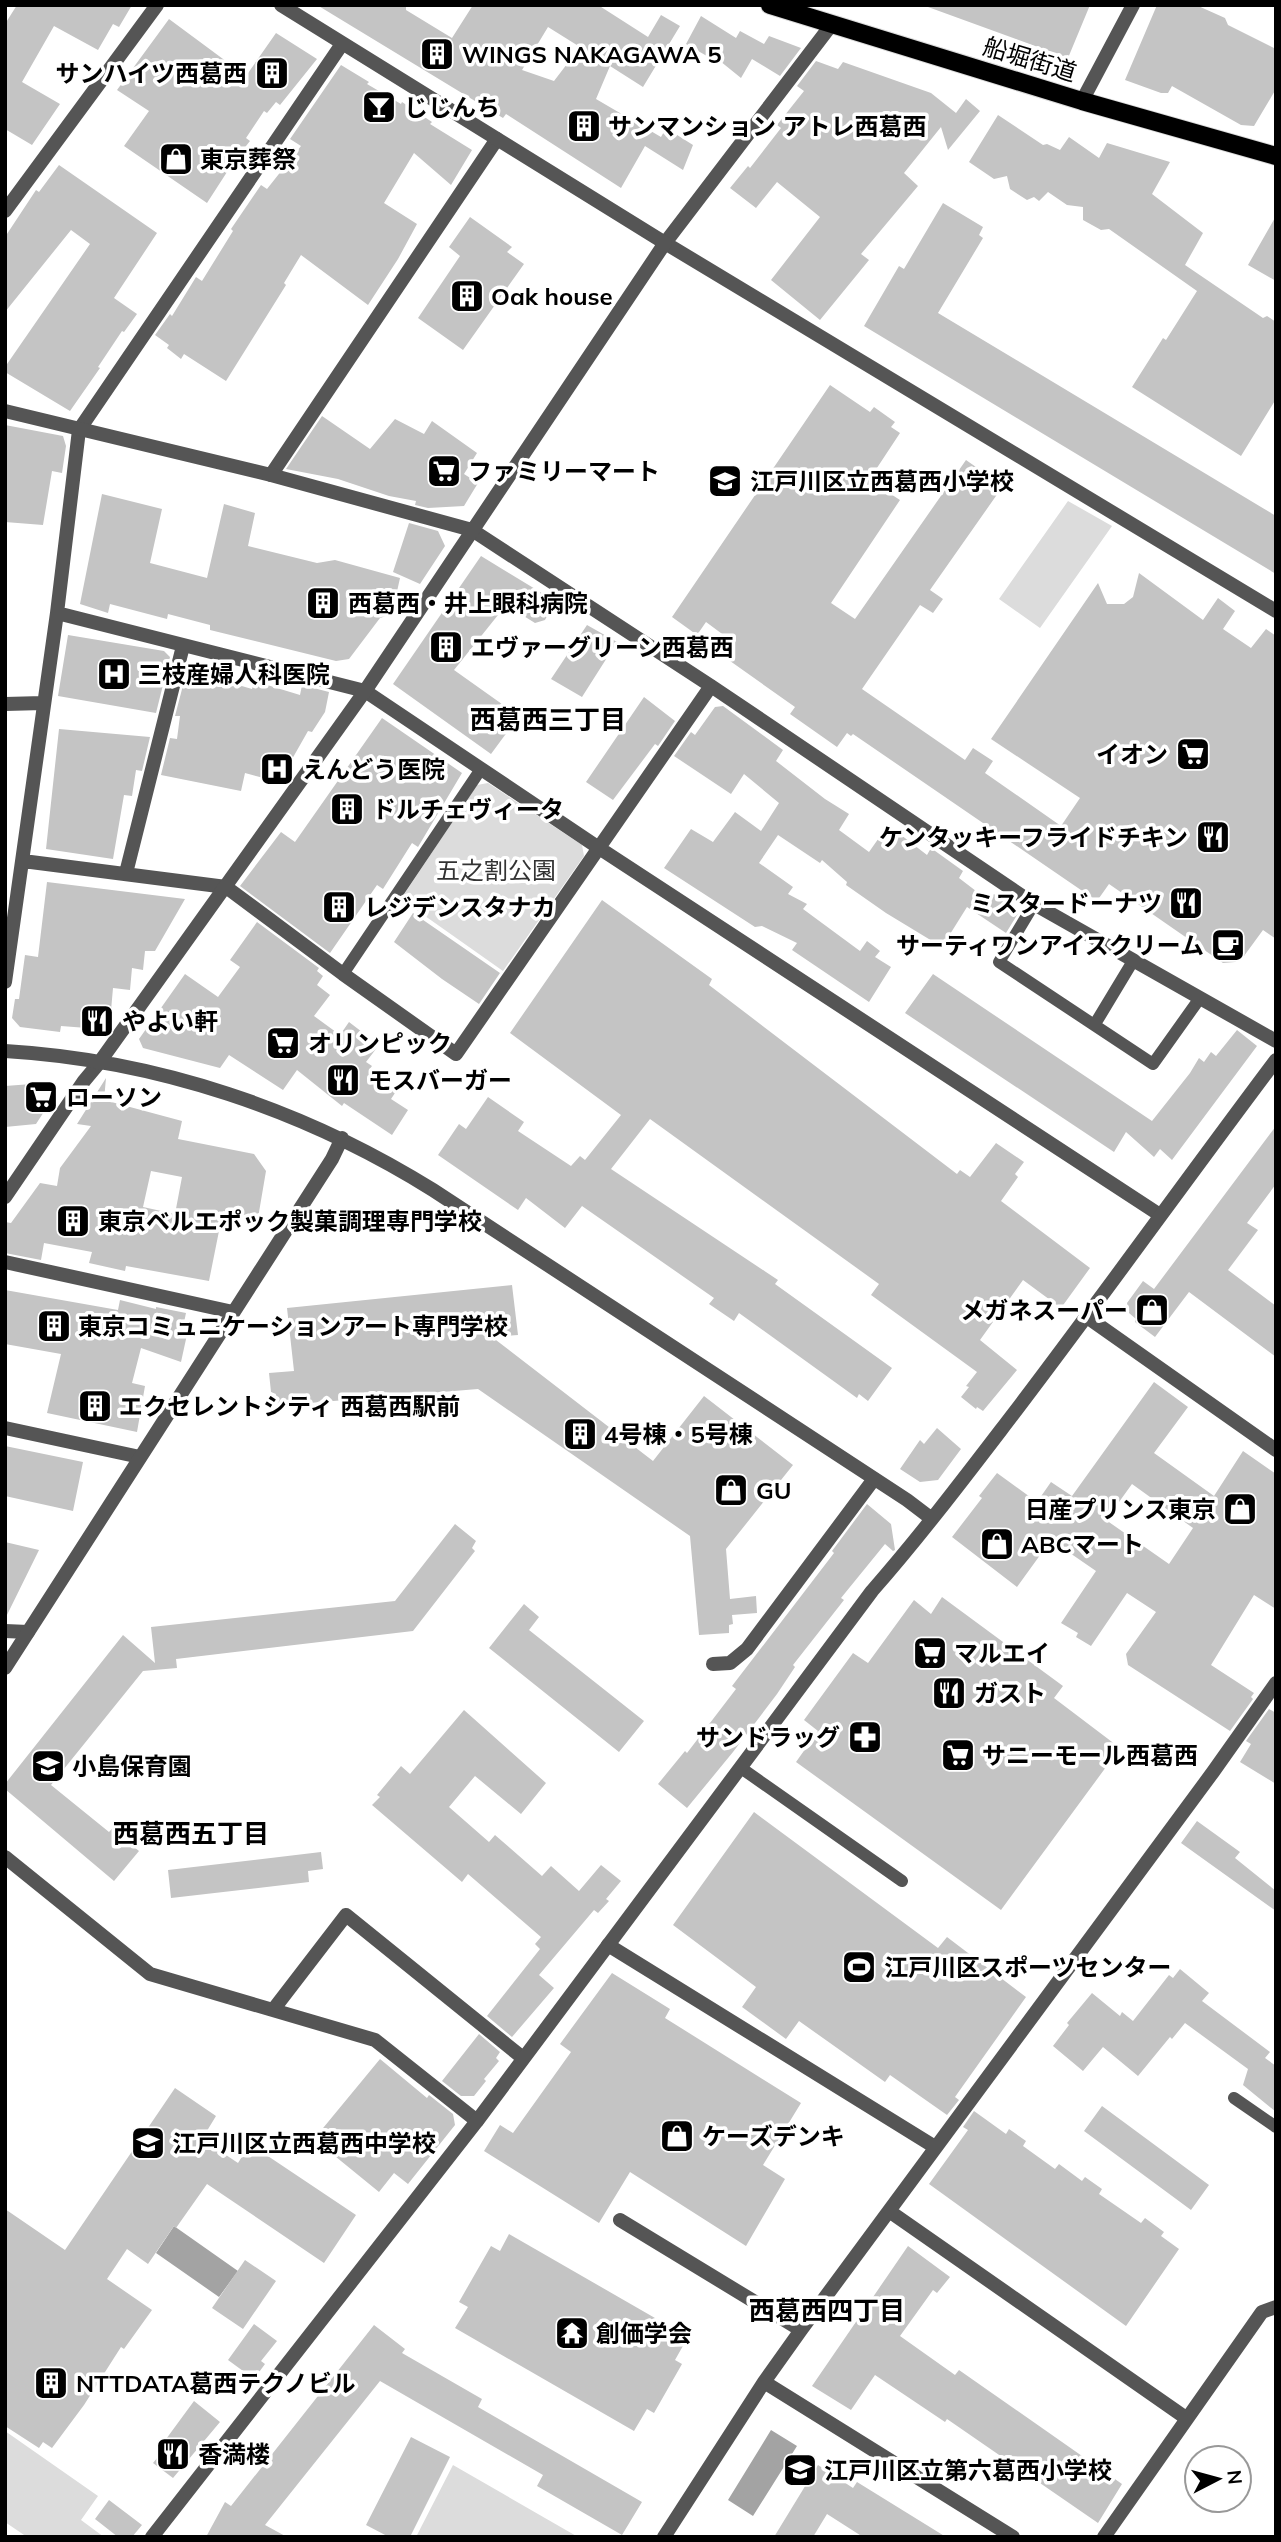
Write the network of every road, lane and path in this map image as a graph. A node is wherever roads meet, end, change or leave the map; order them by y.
1 (157, 5) edge
2 (281, 5) edge
3 (771, 5) edge
4 (1133, 5) edge
5 (832, 24) junction
6 (342, 44) junction
7 (1082, 101) junction
8 (497, 139) junction
9 (1276, 156) edge
10 (5, 211) edge
11 (665, 243) junction
12 (5, 411) edge
13 (79, 430) junction
14 (271, 475) junction
15 (472, 530) junction
16 (1276, 611) edge
17 (57, 612) junction
18 (183, 646) junction
19 (711, 686) junction
20 (365, 691) junction
21 (5, 704) edge
22 (43, 704) junction
23 (481, 769) junction
24 (599, 848) junction
25 (23, 861) junction
26 (126, 873) junction
27 (226, 887) junction
28 (1034, 904) junction
29 (1133, 961) junction
30 (343, 974) junction
31 (5, 982) edge
32 (1200, 998) junction
33 (1095, 1024) junction
34 (1276, 1041) edge
35 (5, 1051) edge
36 (1276, 1060) edge
37 (99, 1063) junction
38 (342, 1138) junction
39 (5, 1197) edge
40 (1160, 1215) junction
41 (5, 1262) edge
42 (233, 1312) junction
43 (1087, 1317) junction
44 (5, 1428) edge
45 (1276, 1450) edge
46 (140, 1457) junction
47 (874, 1479) junction
48 (932, 1519) junction
49 (5, 1631) edge
50 (29, 1632) junction
51 (713, 1664) dead end
52 (5, 1668) edge
53 (1276, 1683) edge
54 (740, 1768) junction
55 (5, 1857) edge
56 (902, 1881) dead end
57 (608, 1945) junction
58 (273, 2010) junction
59 (523, 2058) junction
60 (1234, 2098) dead end
61 (477, 2121) junction
62 (1276, 2127) edge
63 (935, 2147) junction
64 (889, 2211) junction
65 (620, 2220) dead end
66 (1276, 2307) edge
67 (801, 2330) junction
68 (764, 2382) junction
69 (1186, 2418) junction
70 (152, 2537) edge
71 (664, 2537) edge
72 (1013, 2537) edge
73 (1104, 2537) edge

1 - 10 street
2 - 6 street
3 - 5 main road, 船堀街道
4 - 7 street
5 - 7 main road, 船堀街道
5 - 11 street
6 - 8 street
6 - 13 street
7 - 9 main road, 船堀街道
8 - 11 street
8 - 14 street
11 - 15 street
11 - 16 street
12 - 13 street
13 - 14 street
13 - 17 street
14 - 15 street
15 - 19 street
15 - 20 street
17 - 18 street
17 - 22 street
18 - 20 street
18 - 26 street
19 - 24 street
19 - 28 street
20 - 23 street
20 - 27 street
21 - 22 street
22 - 25 street
23 - 24 street
23 - 30 lane
24 - 30 street
24 - 40 street
25 - 26 street
25 - 31 street
26 - 27 street
27 - 30 street
27 - 37 street
28 - 29 street
28 - 33 lane
29 - 32 street
29 - 33 lane
32 - 33 lane
32 - 34 street
35 - 37 street
36 - 40 street
37 - 38 street
37 - 39 street
38 - 42 street
38 - 47 street
40 - 43 street
41 - 42 street
42 - 46 street
43 - 45 street
43 - 48 street
44 - 46 street
46 - 50 street
47 - 48 street
47 - 51 street
48 - 54 street
49 - 50 street
50 - 52 street
53 - 63 street
54 - 56 lane
54 - 57 street
55 - 58 street
57 - 59 street
57 - 63 street
58 - 59 street
58 - 61 street
59 - 61 street
60 - 62 lane
61 - 70 street
63 - 64 street
64 - 67 street
64 - 69 street
65 - 67 street
66 - 69 street
67 - 68 street
68 - 71 street
68 - 72 street
69 - 73 street

